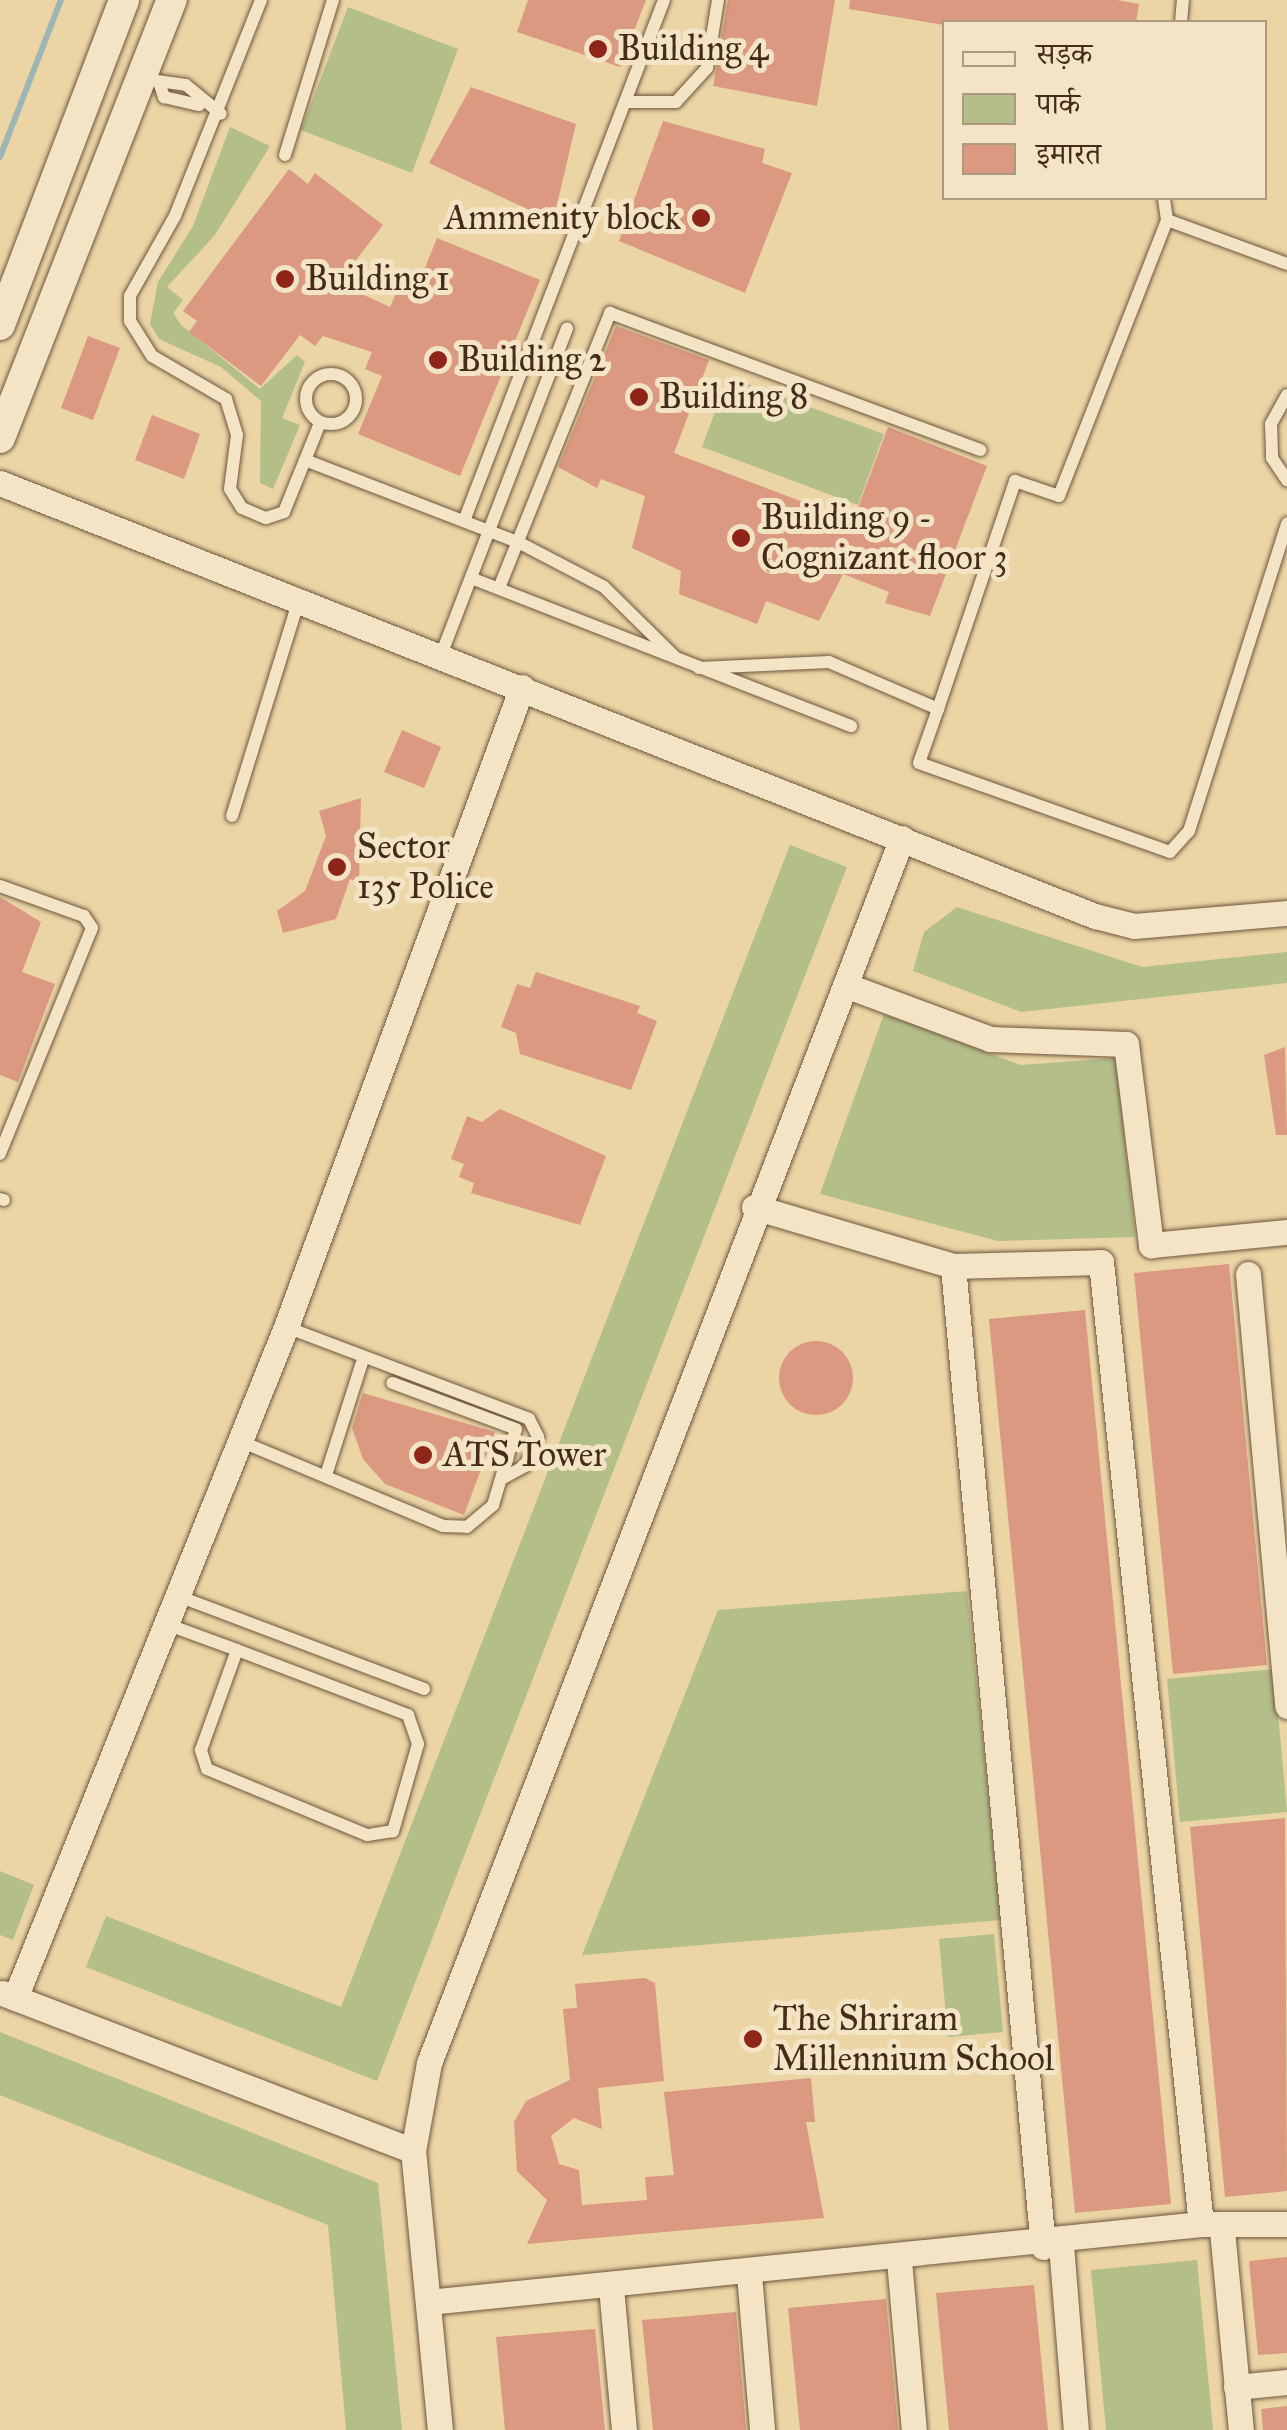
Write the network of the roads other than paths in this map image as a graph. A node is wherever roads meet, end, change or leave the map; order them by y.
1 (124, 0) edge
2 (172, 0) edge
3 (261, 0) edge
4 (334, 0) edge
5 (664, 0) edge
6 (718, 0) edge
7 (151, 82) junction
8 (626, 102) junction
9 (220, 114) junction
10 (284, 155) dead end
11 (1164, 200) edge
12 (1167, 220) junction
13 (1287, 264) edge
14 (0, 325) edge
15 (568, 328) dead end
16 (1287, 395) edge
17 (320, 422) junction
18 (0, 438) edge
19 (980, 450) dead end
20 (305, 460) junction
21 (1287, 480) edge
22 (0, 483) edge
23 (464, 521) junction
24 (1287, 522) edge
25 (489, 530) junction
26 (518, 542) junction
27 (471, 578) junction
28 (499, 588) junction
29 (299, 600) junction
30 (441, 655) junction
31 (674, 657) junction
32 (699, 668) junction
33 (522, 686) junction
34 (938, 708) junction
35 (851, 726) dead end
36 (232, 816) dead end
37 (902, 838) junction
38 (0, 886) edge
39 (1287, 913) edge
40 (845, 984) junction
41 (0, 1154) edge
42 (754, 1207) junction
43 (1287, 1232) edge
44 (953, 1266) junction
45 (1248, 1274) dead end
46 (286, 1327) junction
47 (362, 1362) junction
48 (392, 1383) dead end
49 (240, 1441) junction
50 (327, 1472) junction
51 (502, 1479) junction
52 (178, 1596) junction
53 (166, 1624) junction
54 (237, 1650) junction
55 (424, 1689) dead end
56 (1287, 1706) edge
57 (8, 1995) edge
58 (413, 2151) junction
59 (1287, 2224) edge
60 (1212, 2227) junction
61 (1052, 2246) junction
62 (899, 2260) junction
63 (749, 2274) junction
64 (611, 2286) junction
65 (428, 2302) junction
66 (1287, 2382) edge
67 (1236, 2387) junction
68 (440, 2430) edge
69 (624, 2430) edge
70 (762, 2430) edge
71 (914, 2430) edge
72 (1076, 2430) edge
73 (1241, 2430) edge

1 - 14 street
2 - 7 street
3 - 9 lane
4 - 10 lane
5 - 8 lane
6 - 8 lane
7 - 9 lane
7 - 18 street
8 - 23 lane
9 - 20 lane
11 - 12 lane
12 - 13 lane
12 - 34 lane
15 - 25 lane
16 - 21 lane
17 - 17 lane
17 - 20 lane
19 - 26 lane
20 - 23 lane
22 - 29 street
23 - 25 lane
24 - 34 lane
25 - 26 lane
25 - 27 lane
26 - 28 lane
26 - 31 lane
27 - 28 lane
27 - 30 lane
28 - 31 lane
29 - 30 street
29 - 36 lane
30 - 33 street
31 - 32 lane
32 - 34 lane
32 - 35 lane
33 - 37 street
33 - 46 street
37 - 39 street
37 - 40 street
38 - 41 lane
40 - 42 street
40 - 43 street
42 - 44 street
42 - 58 street
44 - 60 street
44 - 61 street
45 - 56 street
46 - 47 lane
46 - 49 street
47 - 50 lane
47 - 51 lane
48 - 51 lane
49 - 50 lane
49 - 52 street
50 - 51 lane
52 - 53 street
52 - 55 lane
53 - 54 lane
53 - 57 street
54 - 54 lane
57 - 58 street
58 - 65 street
59 - 60 street
60 - 61 street
60 - 67 street
61 - 62 street
61 - 72 street
62 - 63 street
62 - 71 street
63 - 64 street
63 - 70 street
64 - 65 street
64 - 69 street
65 - 68 street
66 - 67 street
67 - 73 street

